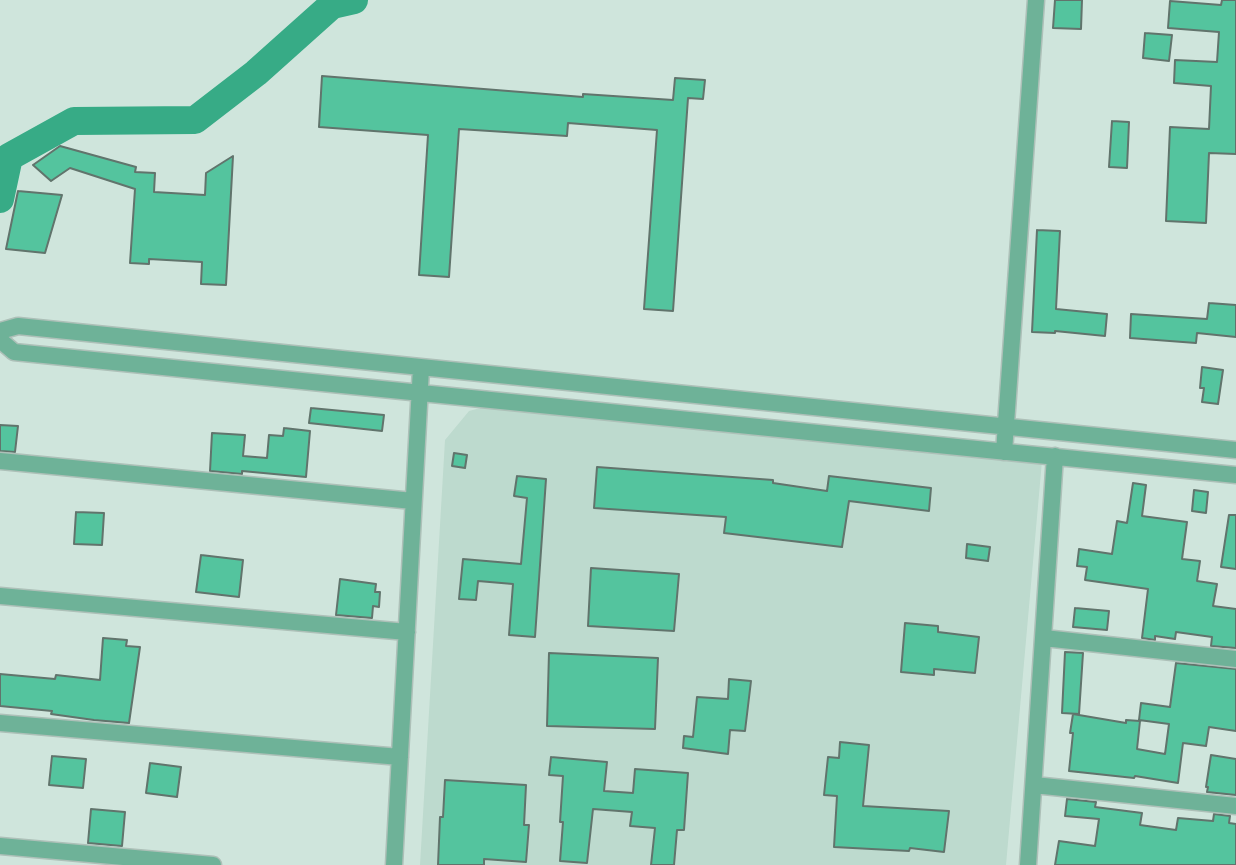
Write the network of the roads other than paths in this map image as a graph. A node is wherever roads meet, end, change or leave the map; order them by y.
1 (1036, 0) edge
2 (0, 331) edge
3 (0, 340) edge
4 (421, 368) junction
5 (419, 394) junction
6 (1006, 428) junction
7 (1236, 450) edge
8 (1004, 452) junction
9 (1055, 456) junction
10 (0, 461) edge
11 (1236, 475) edge
12 (413, 501) junction
13 (0, 596) edge
14 (407, 632) junction
15 (1044, 638) junction
16 (1236, 659) edge
17 (0, 723) edge
18 (400, 757) junction
19 (1034, 785) junction
20 (1236, 806) edge
21 (0, 846) edge
22 (213, 865) edge
23 (394, 865) edge
24 (1028, 865) edge

1 - 6 street
2 - 4 street
3 - 5 street
4 - 5 street
4 - 6 street
5 - 8 street
5 - 12 street
6 - 7 street
6 - 8 street
8 - 9 street
9 - 11 street
9 - 15 street
10 - 12 street
12 - 14 street
13 - 14 street
14 - 18 street
15 - 16 street
15 - 19 street
17 - 18 street
18 - 23 street
19 - 20 street
19 - 24 street
21 - 22 street

